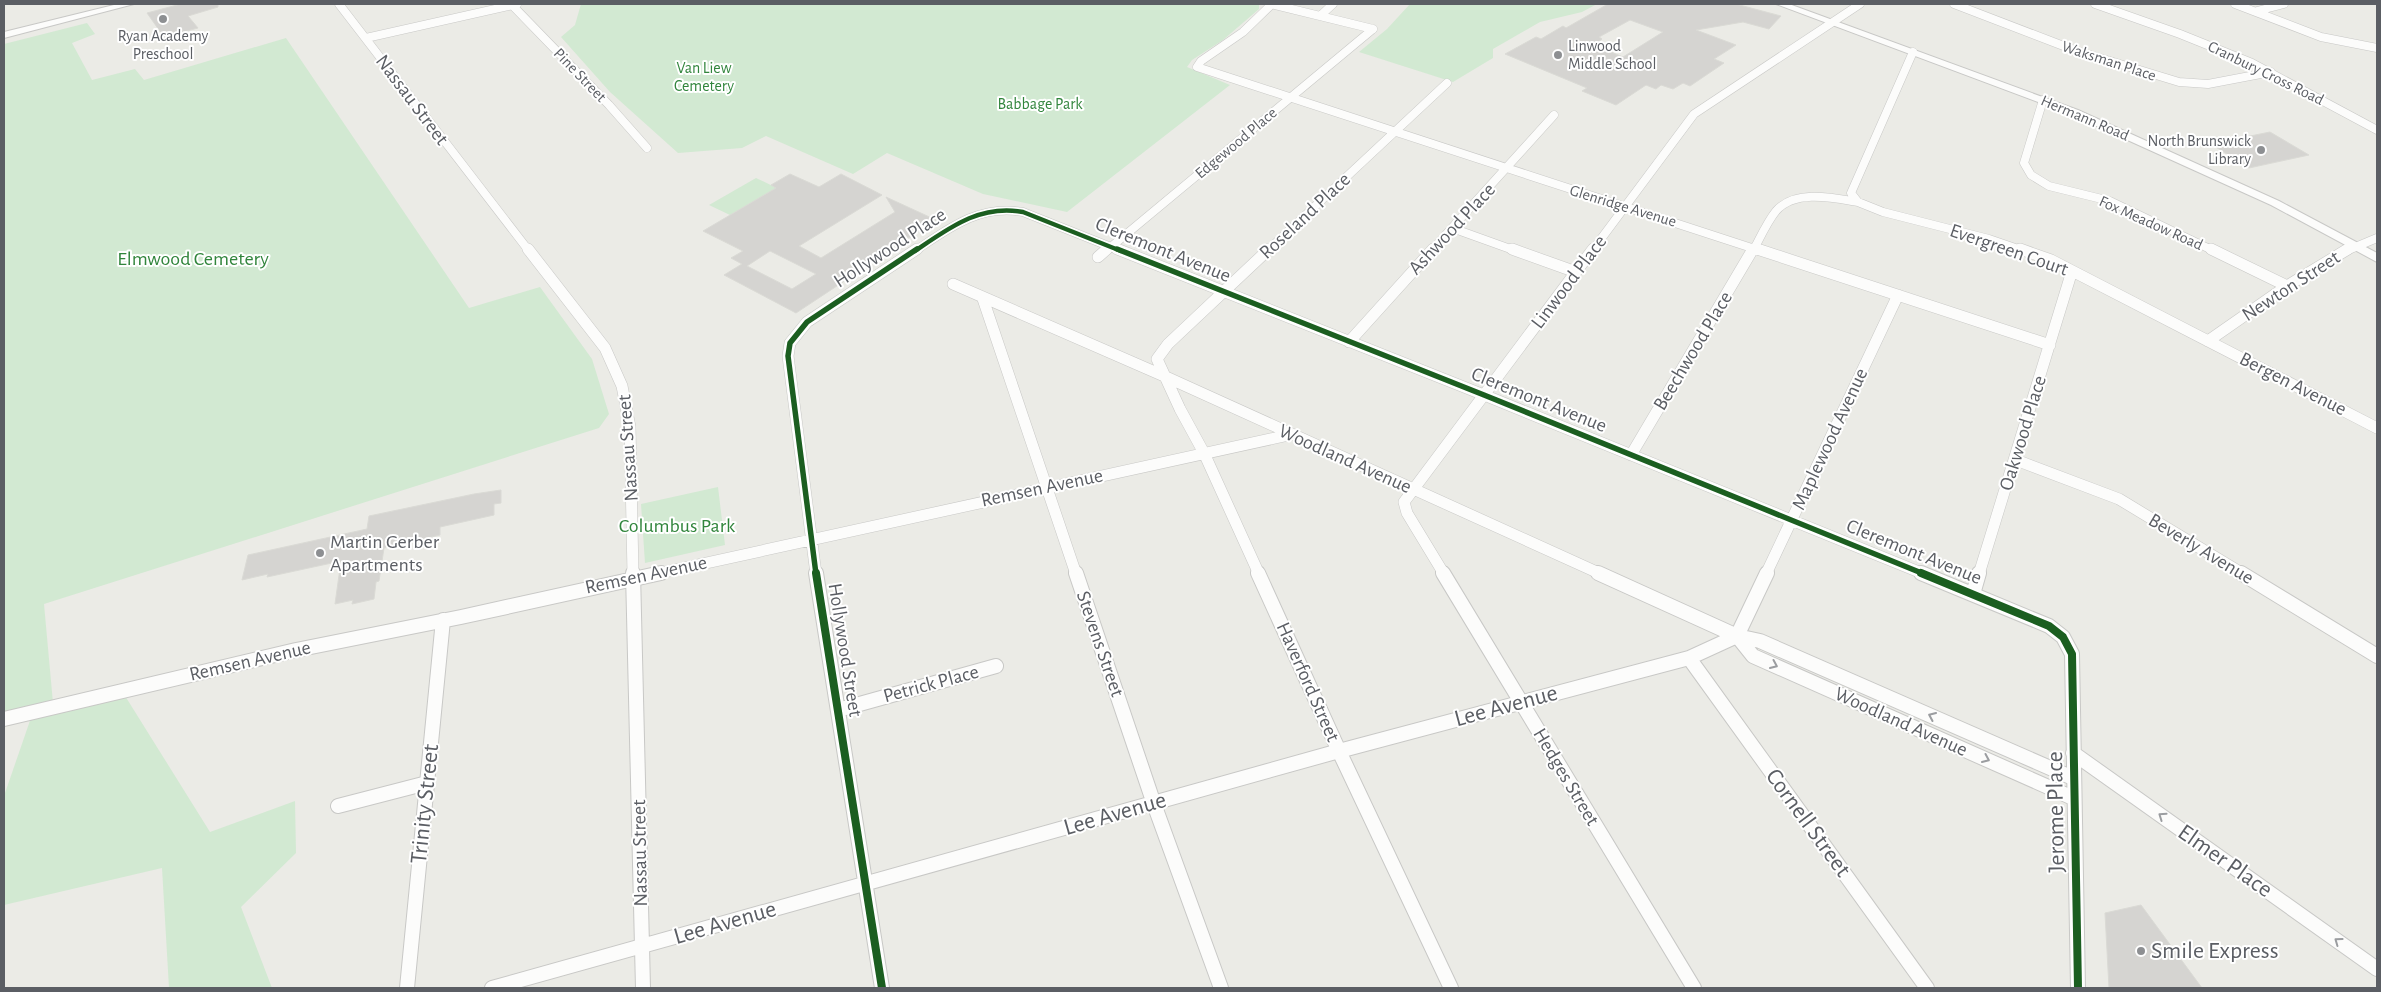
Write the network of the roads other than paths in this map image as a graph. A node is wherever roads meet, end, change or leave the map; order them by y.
1 (129, 4) edge
2 (339, 4) edge
3 (513, 4) edge
4 (1271, 4) edge
5 (1333, 4) edge
6 (1781, 4) edge
7 (1860, 4) edge
8 (1954, 4) edge
9 (2095, 4) edge
10 (2235, 4) edge
11 (2284, 4) edge
12 (2256, 11) junction
13 (1320, 16) junction
14 (1830, 22) junction
15 (4, 36) edge
16 (366, 38) junction
17 (2377, 48) edge
18 (1914, 52) junction
19 (2270, 72) junction
20 (1446, 83) dead end
21 (1290, 99) junction
22 (2043, 100) junction
23 (1554, 115) dead end
24 (2377, 130) edge
25 (1394, 133) junction
26 (647, 148) dead end
27 (1506, 170) junction
28 (1858, 202) junction
29 (1626, 205) junction
30 (996, 210) joint
31 (1452, 228) junction
32 (2377, 238) edge
33 (2354, 246) junction
34 (1110, 247) junction
35 (1755, 248) junction
36 (1098, 257) dead end
37 (2377, 258) edge
38 (2072, 271) junction
39 (1576, 272) junction
40 (953, 284) dead end
41 (2287, 286) junction
42 (1223, 292) junction
43 (1898, 295) junction
44 (983, 299) junction
45 (807, 322) joint
46 (2208, 341) junction
47 (1349, 342) junction
48 (2050, 345) junction
49 (1164, 376) junction
50 (1484, 395) junction
51 (2377, 428) edge
52 (1289, 434) junction
53 (1204, 453) junction
54 (1631, 455) junction
55 (2016, 460) junction
56 (1047, 487) junction
57 (1413, 488) junction
58 (1792, 520) junction
59 (810, 540) junction
60 (633, 578) junction
61 (1973, 594) junction
62 (443, 620) junction
63 (1737, 636) junction
64 (2064, 636) joint
65 (2377, 656) edge
66 (1689, 658) junction
67 (996, 666) dead end
68 (1520, 702) junction
69 (838, 710) junction
70 (4, 719) edge
71 (1339, 751) junction
72 (2073, 753) junction
73 (2073, 778) junction
74 (427, 783) junction
75 (2074, 798) junction
76 (1154, 804) junction
77 (338, 806) dead end
78 (865, 884) junction
79 (642, 946) junction
80 (2377, 969) edge
81 (407, 988) edge
82 (492, 988) edge
83 (643, 988) edge
84 (882, 988) edge
85 (1220, 988) edge
86 (1451, 988) edge
87 (1694, 988) edge
88 (1927, 988) edge
89 (2078, 988) edge

1 - 15 street
2 - 16 street, Nassau Street
3 - 16 street
3 - 26 street, Pine Street
4 - 13 street
4 - 21 street, Glenridge Avenue
5 - 13 street
6 - 14 street, Hermann Road
7 - 14 street, Linwood Place
8 - 19 street, Waksman Place
9 - 19 street, Cranbury Cross Road
10 - 12 street
11 - 12 street
12 - 17 street
13 - 21 street, Edgewood Place
14 - 18 street, Hermann Road
14 - 29 street, Linwood Place
16 - 60 street, Nassau Street
18 - 22 street, Hermann Road
18 - 28 street
19 - 24 street, Cranbury Cross Road
20 - 25 street, Roseland Place
21 - 25 street, Glenridge Avenue
21 - 34 street, Edgewood Place
22 - 33 street, Hermann Road
22 - 41 street, Fox Meadow Road
23 - 27 street, Ashwood Place
25 - 27 street, Glenridge Avenue
25 - 42 street, Roseland Place
27 - 29 street, Glenridge Avenue
27 - 31 street, Ashwood Place
28 - 35 street, Evergreen Court
28 - 38 street, Evergreen Court
29 - 35 street, Glenridge Avenue
29 - 39 street, Linwood Place
30 - 34 street, Cleremont Avenue
30 - 45 street, Hollywood Place
31 - 39 street
31 - 47 street, Ashwood Place
32 - 33 street, Newton Street
33 - 37 street, Hermann Road
33 - 41 street, Newton Street
34 - 36 street, Edgewood Place
34 - 42 street, Cleremont Avenue
35 - 43 street, Glenridge Avenue
35 - 54 street, Beechwood Place
38 - 46 street, Evergreen Court
38 - 48 street, Oakwood Place
39 - 50 street, Linwood Place
40 - 44 street, Woodland Avenue
41 - 46 street, Newton Street
42 - 47 street, Cleremont Avenue
42 - 49 street, Roseland Place
43 - 48 street, Glenridge Avenue
43 - 58 street, Maplewood Avenue
44 - 49 street, Woodland Avenue
44 - 56 street, Stevens Street
45 - 59 street, Hollywood Street
46 - 51 street, Bergen Avenue
47 - 50 street, Cleremont Avenue
48 - 55 street, Oakwood Place
49 - 52 street, Woodland Avenue
49 - 53 street, Haverford Street
50 - 54 street, Cleremont Avenue
50 - 57 street, Linwood Place
52 - 53 street, Remsen Avenue
52 - 57 street, Woodland Avenue
53 - 56 street, Remsen Avenue
53 - 71 street, Haverford Street
54 - 58 street, Cleremont Avenue
55 - 61 street, Oakwood Place
55 - 65 street, Beverly Avenue
56 - 59 street, Remsen Avenue
56 - 76 street, Stevens Street
57 - 63 street, Woodland Avenue
57 - 68 street, Hedges Street
58 - 61 street, Cleremont Avenue
58 - 63 street, Maplewood Avenue
59 - 60 street, Remsen Avenue
59 - 69 street, Hollywood Street
60 - 62 street, Remsen Avenue
60 - 79 street, Nassau Street
61 - 64 street, Cleremont Avenue
62 - 70 street, Remsen Avenue
62 - 74 street, Trinity Street
63 - 66 street, Lee Avenue
73 -> 63 street, Woodland Avenue
63 -> 75 street, Woodland Avenue
64 - 72 street, Jerome Place
66 - 68 street, Lee Avenue
66 - 88 street, Cornell Street
67 - 69 street, Petrick Place
68 - 71 street, Lee Avenue
68 - 87 street, Hedges Street
69 - 78 street, Hollywood Street
71 - 76 street, Lee Avenue
71 - 86 street, Haverford Street
72 - 73 street, Jerome Place
80 -> 72 street, Elmer Place
73 - 75 street, Jerome Place
74 - 77 street
74 - 81 street, Trinity Street
75 - 89 street, Jerome Place
76 - 78 street, Lee Avenue
76 - 85 street, Stevens Street
78 - 79 street, Lee Avenue
78 - 84 street, Hollywood Street
79 - 82 street, Lee Avenue
79 - 83 street, Nassau Street

